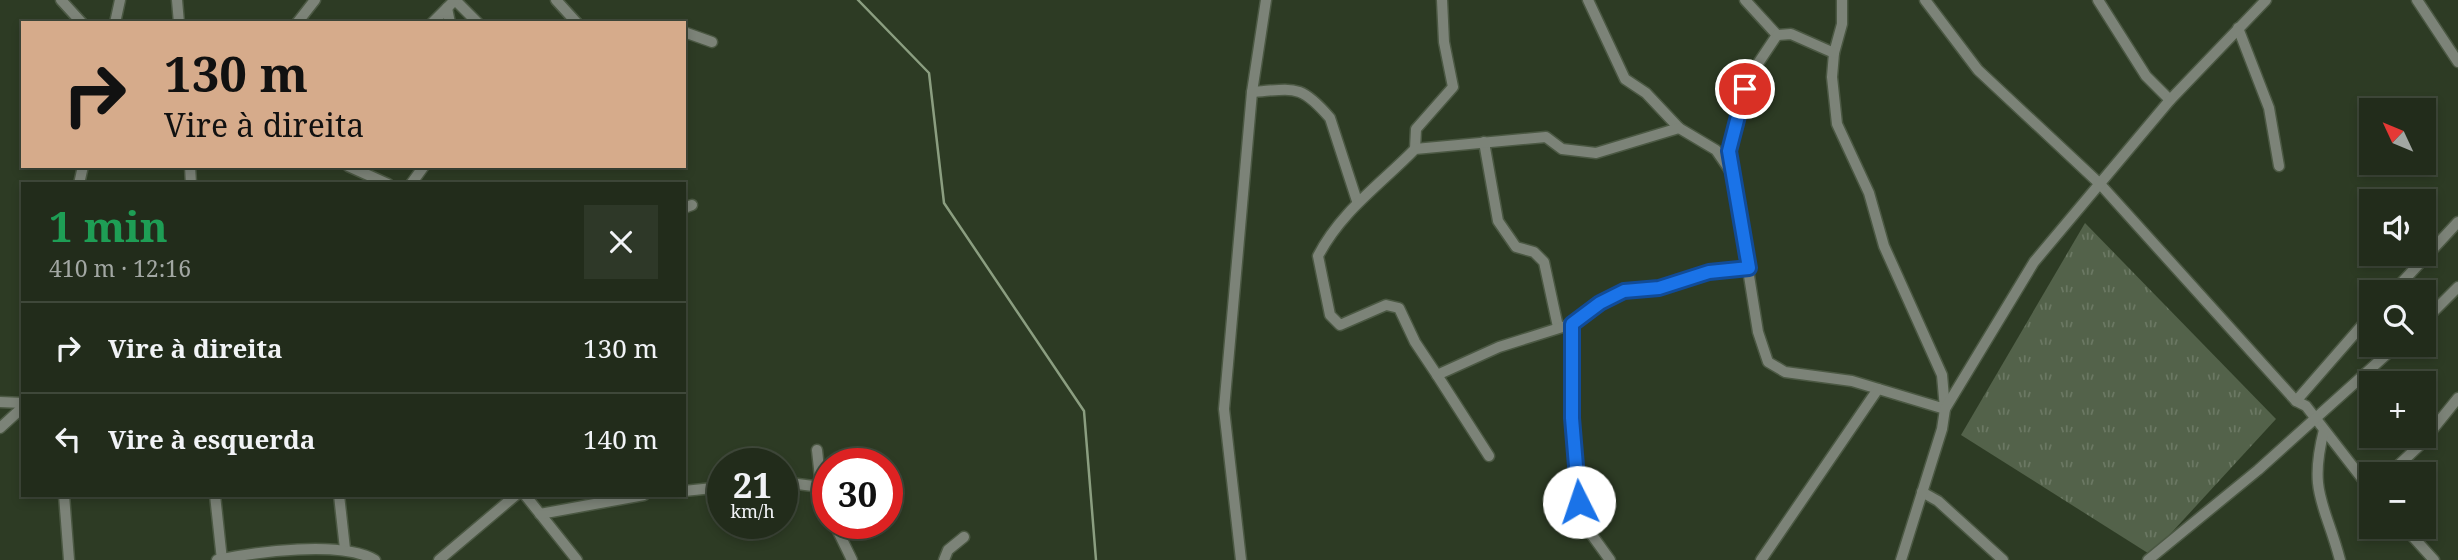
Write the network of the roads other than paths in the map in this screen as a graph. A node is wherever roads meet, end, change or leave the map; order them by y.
1 (61, 0) edge
2 (120, 0) edge
3 (177, 0) edge
4 (315, 0) edge
5 (556, 0) edge
6 (1266, 0) edge
7 (1442, 0) edge
8 (1588, 0) edge
9 (1746, 0) edge
10 (1842, 0) edge
11 (1925, 0) edge
12 (2098, 0) edge
13 (2266, 0) edge
14 (2417, 0) edge
15 (452, 3) edge
16 (80, 21) edge
17 (115, 21) edge
18 (179, 21) edge
19 (299, 21) edge
20 (434, 21) edge
21 (450, 21) edge
22 (475, 21) edge
23 (570, 21) edge
24 (2238, 28) junction
25 (686, 33) edge
26 (1777, 35) junction
27 (712, 42) dead end
28 (1834, 52) junction
29 (2458, 62) edge
30 (1252, 92) junction
31 (2170, 100) junction
32 (1679, 128) junction
33 (1484, 142) junction
34 (1415, 149) junction
35 (2279, 166) dead end
36 (352, 168) edge
37 (1732, 176) junction
38 (384, 182) edge
39 (2100, 184) junction
40 (1357, 201) junction
41 (2458, 222) edge
42 (1749, 268) junction
43 (2404, 280) edge
44 (2458, 287) edge
45 (2436, 309) edge
46 (1572, 324) junction
47 (1558, 327) junction
48 (2359, 329) edge
49 (2384, 357) edge
50 (1437, 375) junction
51 (1942, 375) junction
52 (1962, 385) junction
53 (1878, 388) junction
54 (2458, 398) edge
55 (2296, 401) junction
56 (0, 402) edge
57 (21, 405) edge
58 (21, 407) edge
59 (1945, 409) junction
60 (2316, 418) junction
61 (0, 429) edge
62 (2325, 430) junction
63 (1489, 456) dead end
64 (2402, 462) edge
65 (2359, 474) edge
66 (707, 489) edge
67 (686, 491) edge
68 (1922, 492) junction
69 (64, 497) edge
70 (215, 497) edge
71 (339, 497) edge
72 (514, 497) edge
73 (527, 497) edge
74 (633, 497) edge
75 (540, 514) junction
76 (964, 537) dead end
77 (842, 539) edge
78 (2415, 539) edge
79 (345, 549) junction
80 (69, 560) edge
81 (220, 560) edge
82 (374, 560) edge
83 (439, 560) edge
84 (577, 560) edge
85 (852, 560) edge
86 (944, 560) edge
87 (1241, 560) edge
88 (1610, 560) edge
89 (1761, 560) edge
90 (1901, 560) edge
91 (2003, 560) edge
92 (2148, 560) edge
93 (2340, 560) edge
94 (2434, 560) edge

1 - 16 street
2 - 17 street
3 - 18 street
4 - 19 street
5 - 23 street
6 - 30 street
7 - 34 street
8 - 32 street
9 - 26 street
10 - 28 street
11 - 39 street
12 - 31 street
13 - 24 street
14 - 29 street
15 - 20 street
15 - 21 street
15 - 22 street
24 - 31 street
24 - 35 street
25 - 27 street
26 - 28 street
26 - 37 street
28 - 51 street
30 - 40 street
30 - 87 street
31 - 39 street
32 - 33 street
32 - 37 street
33 - 34 street
33 - 47 street
34 - 40 street
36 - 38 street
37 - 42 street
39 - 52 street
39 - 55 street
40 - 50 street
41 - 43 street
42 - 46 street
42 - 53 street
44 - 45 street
46 - 47 street
46 - 88 street
47 - 50 street
48 - 55 street
49 - 60 street
50 - 63 street
51 - 52 street
51 - 59 street
52 - 59 street
53 - 59 street
53 - 89 street
54 - 64 street
55 - 60 street
56 - 57 street
58 - 61 street
59 - 68 street
60 - 62 street
60 - 92 street
62 - 65 street
62 - 93 street
66 - 67 street
68 - 90 street
68 - 91 street
69 - 80 street
70 - 81 street
71 - 79 street
72 - 83 street
73 - 75 street
74 - 75 street
75 - 84 street
76 - 86 street
77 - 85 street
78 - 94 street
79 - 81 street
79 - 82 street

